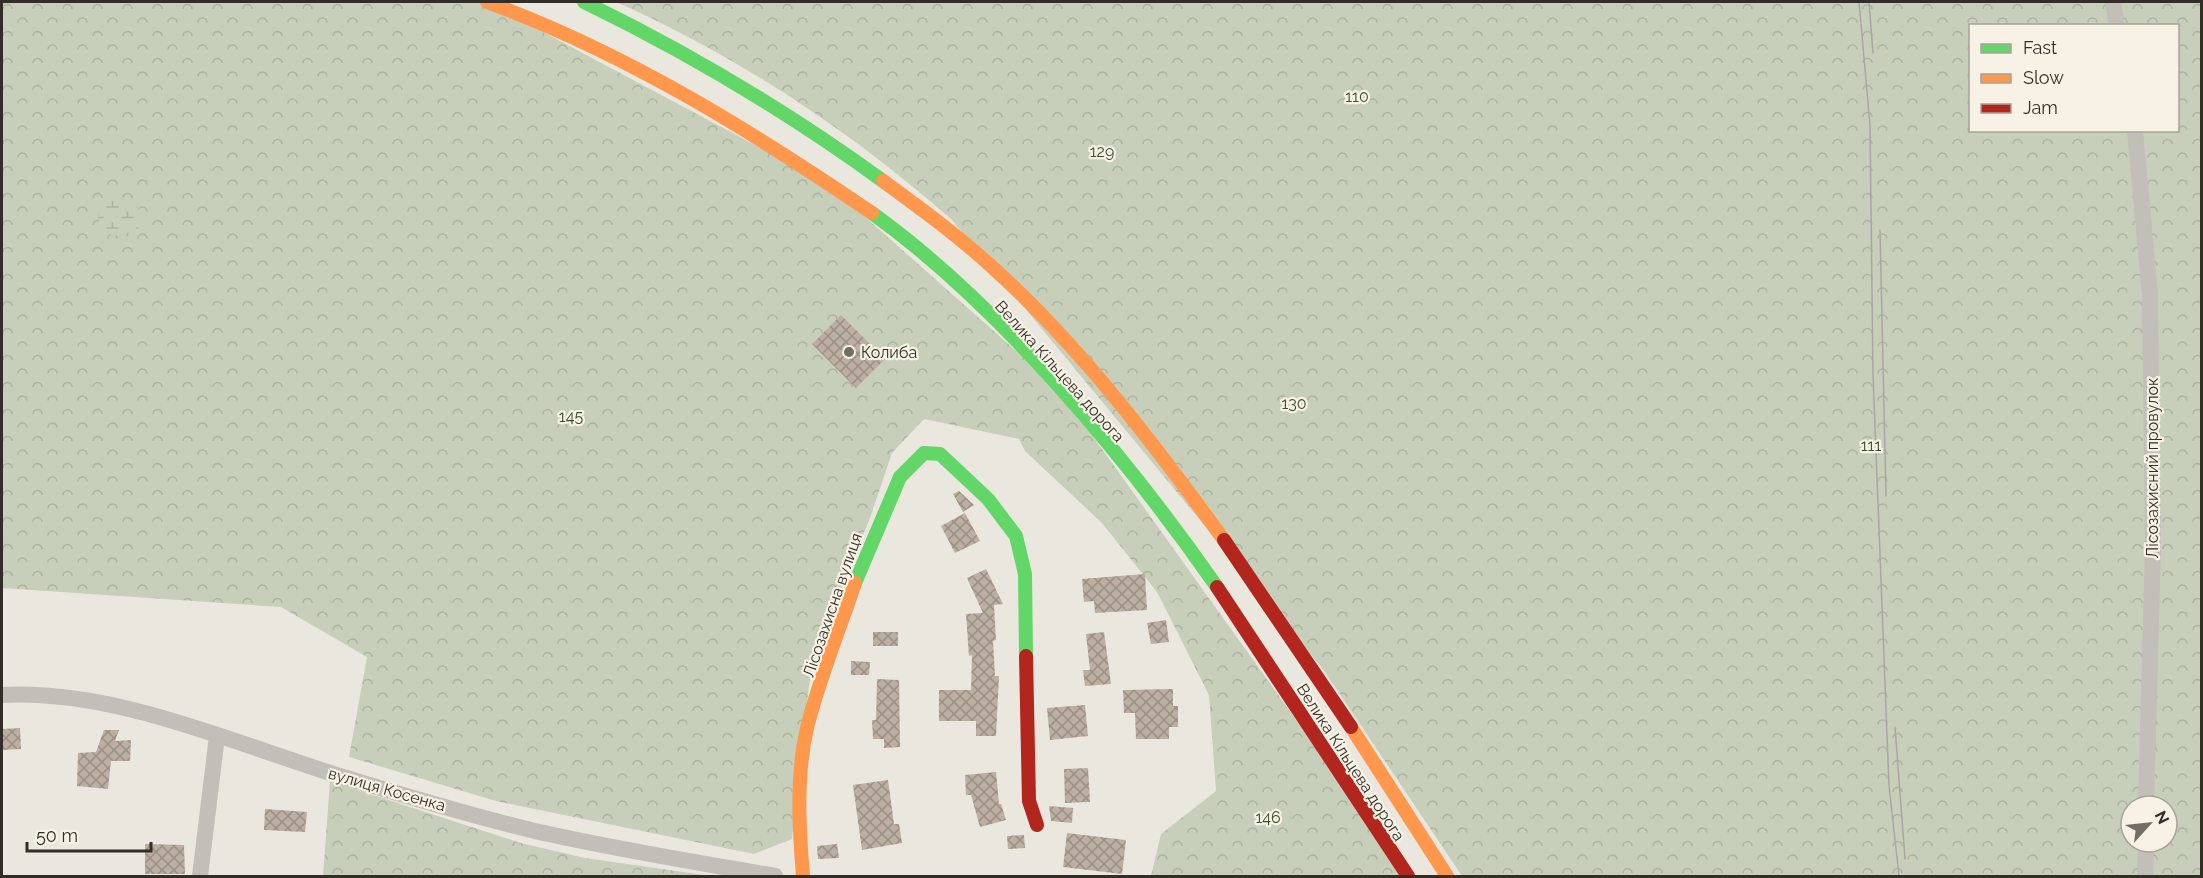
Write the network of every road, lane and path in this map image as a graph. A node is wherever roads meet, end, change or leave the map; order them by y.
1 (488, 2) edge
2 (584, 2) edge
3 (2113, 2) edge
4 (2117, 24) edge
5 (2135, 132) edge
6 (2, 694) edge
7 (217, 736) junction
8 (2146, 794) edge
9 (1036, 825) dead end
10 (2146, 854) edge
11 (200, 876) edge
12 (775, 876) edge
13 (803, 876) edge
14 (1408, 876) edge
15 (1447, 876) edge
16 (2145, 876) edge

1 - 14 main road, Велика Кільцева дорога
2 - 15 main road, Велика Кільцева дорога
3 - 4 street
5 - 8 street, Лісозахисний провулок
6 - 7 street, вулиця Косенка
7 - 11 street
7 - 12 street, вулиця Косенка
9 - 13 main road, Лісозахисна вулиця
10 - 16 street

